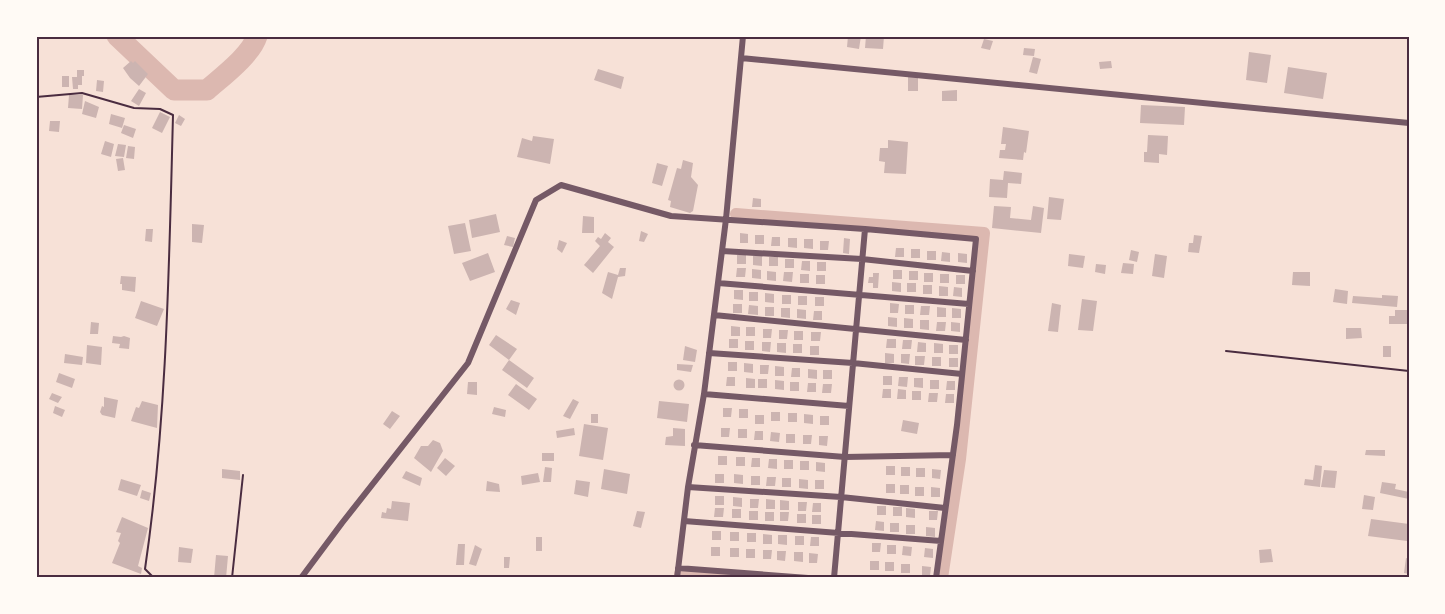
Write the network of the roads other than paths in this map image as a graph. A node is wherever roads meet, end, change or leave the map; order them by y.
1 (743, 36) edge
2 (741, 58) junction
3 (1409, 123) edge
4 (726, 219) junction
5 (865, 229) junction
6 (722, 251) junction
7 (862, 259) junction
8 (973, 271) junction
9 (718, 283) junction
10 (859, 295) junction
11 (969, 304) junction
12 (714, 315) junction
13 (855, 328) junction
14 (966, 340) junction
15 (709, 353) junction
16 (853, 363) junction
17 (962, 374) junction
18 (704, 394) junction
19 (849, 406) junction
20 (694, 445) junction
21 (953, 455) junction
22 (845, 457) junction
23 (688, 486) junction
24 (841, 496) junction
25 (945, 508) junction
26 (684, 521) junction
27 (838, 532) junction
28 (941, 541) junction
29 (678, 568) junction
30 (301, 578) edge
31 (677, 578) edge
32 (808, 578) edge
33 (834, 578) edge
34 (936, 578) edge

1 - 2 street
2 - 3 street
2 - 4 street
4 - 5 street
4 - 6 street
4 - 30 street
5 - 7 street
5 - 8 street
6 - 7 street
6 - 9 street
7 - 8 street
7 - 10 street
8 - 11 street
9 - 10 street
9 - 12 street
10 - 11 street
10 - 13 street
11 - 14 street
12 - 13 street
12 - 15 street
13 - 14 street
13 - 16 street
14 - 17 street
15 - 16 street
15 - 18 street
16 - 17 street
16 - 19 street
17 - 21 street
18 - 19 street
18 - 20 street
19 - 22 street
20 - 22 street
20 - 23 street
21 - 22 street
21 - 25 street
22 - 24 street
23 - 24 street
23 - 26 street
24 - 25 street
24 - 27 street
25 - 28 street
26 - 27 street
26 - 29 street
27 - 28 street
27 - 33 street
28 - 34 street
29 - 31 street
29 - 32 street

